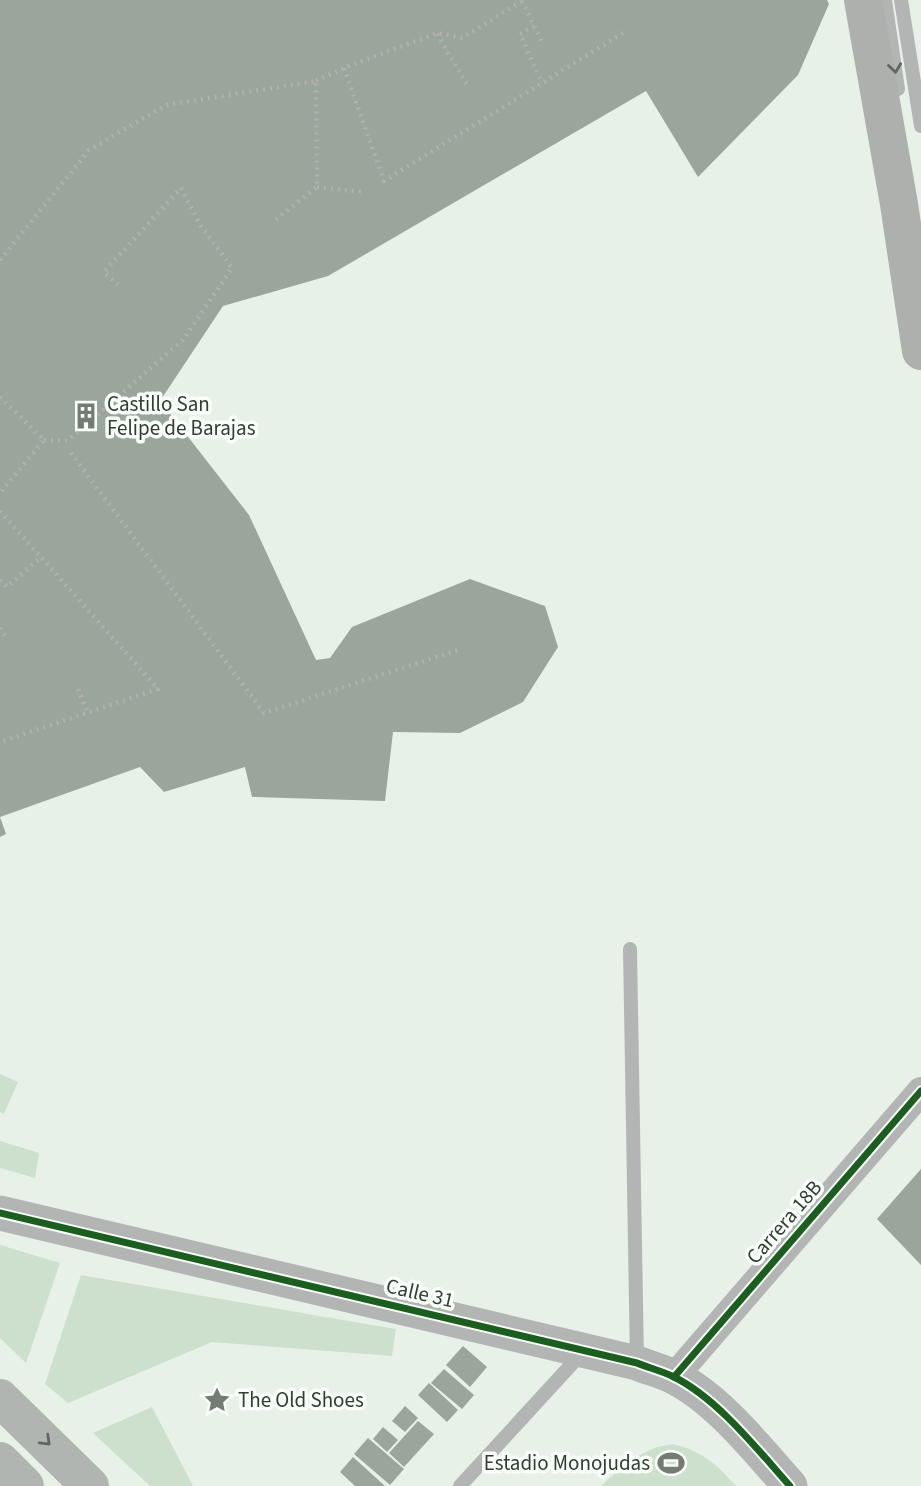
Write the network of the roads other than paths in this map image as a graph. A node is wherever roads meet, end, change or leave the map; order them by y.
1 (863, 0) edge
2 (884, 0) edge
3 (901, 0) edge
4 (899, 99) dead end
5 (921, 126) edge
6 (921, 351) edge
7 (630, 949) dead end
8 (921, 1091) edge
9 (0, 1213) edge
10 (585, 1349) junction
11 (637, 1363) junction
12 (674, 1377) junction
13 (0, 1398) edge
14 (90, 1486) edge
15 (460, 1486) edge
16 (790, 1486) edge

1 - 6 highway
2 -> 4 lane
3 - 5 lane
7 - 11 lane
8 - 12 street, Carrera 18B
9 - 10 street, Calle 31
10 - 11 street, Calle 31
10 - 15 lane
11 - 12 street, Calle 31
12 - 16 street, Calle 31
13 -> 14 main road

